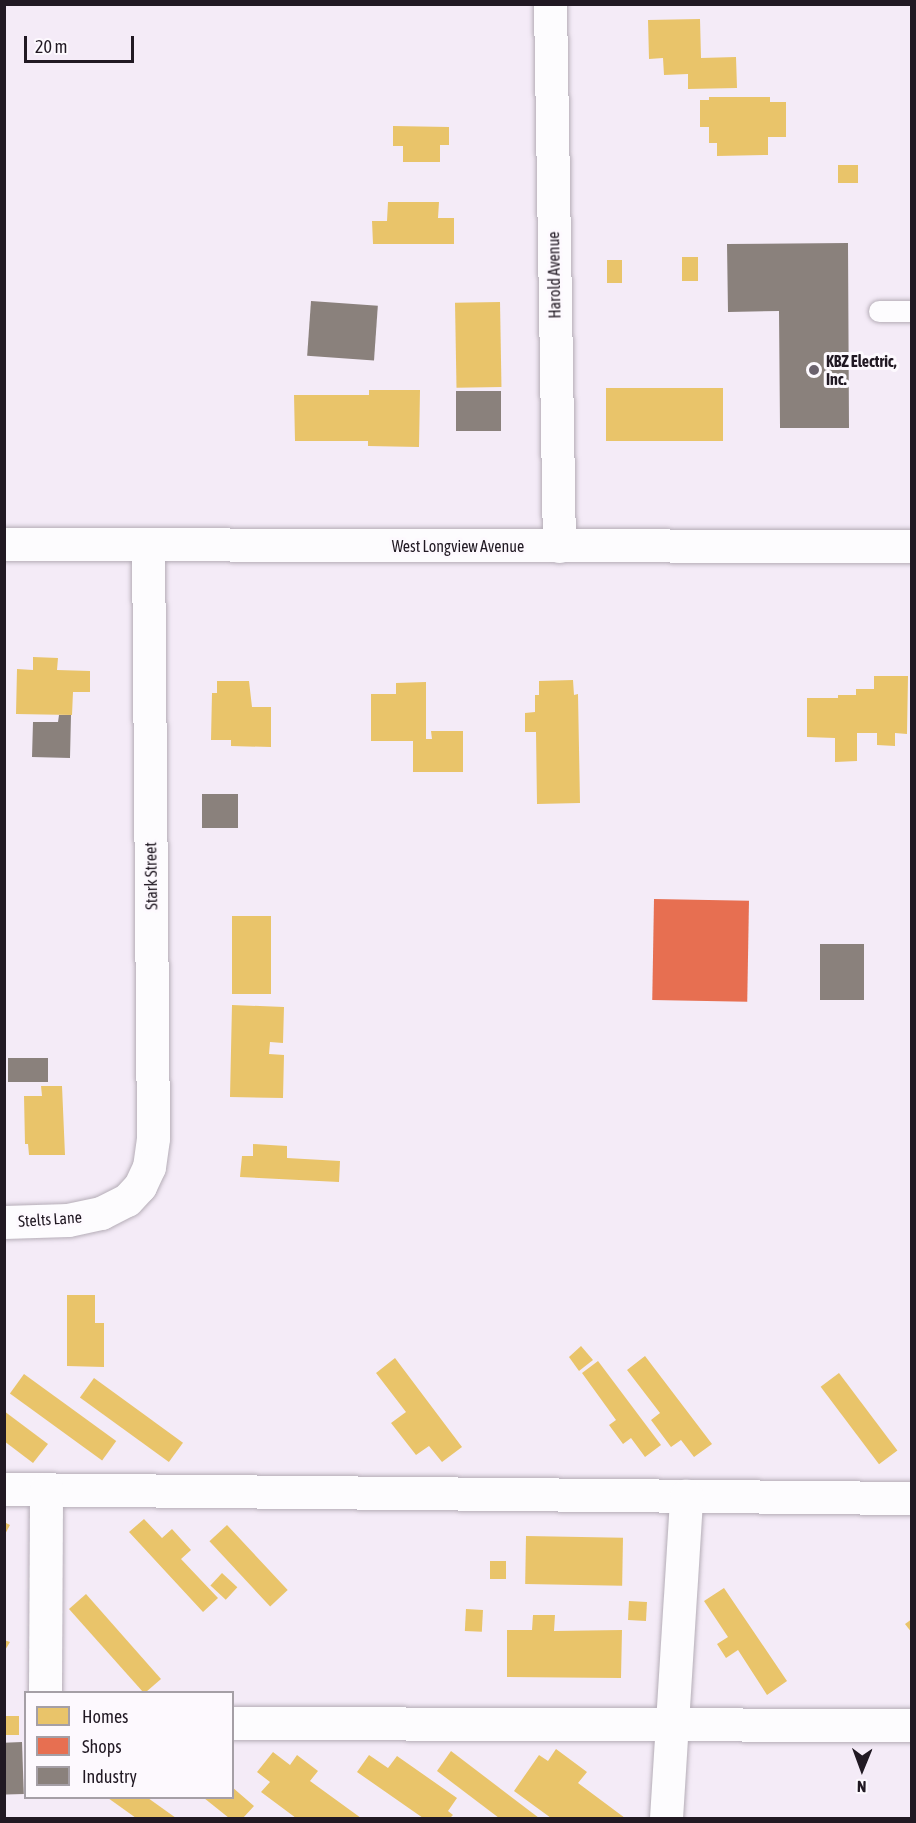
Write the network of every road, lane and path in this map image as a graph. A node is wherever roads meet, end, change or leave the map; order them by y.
1 (550, 4) edge
2 (879, 311) dead end
3 (912, 311) edge
4 (4, 544) edge
5 (148, 545) junction
6 (559, 546) junction
7 (912, 546) edge
8 (128, 1200) joint
9 (4, 1222) edge
10 (4, 1489) edge
11 (45, 1489) junction
12 (686, 1496) junction
13 (912, 1498) edge
14 (45, 1691) edge
15 (234, 1723) edge
16 (670, 1724) junction
17 (912, 1725) edge
18 (666, 1818) edge

1 - 6 street, Harold Avenue
2 - 3 lane
4 - 5 street, West Longview Avenue
5 - 6 street, West Longview Avenue
5 - 8 street, Stark Street
6 - 7 street, West Longview Avenue
8 - 9 street, Stelts Lane
10 - 11 street
11 - 12 street
11 - 14 street
12 - 13 street
12 - 16 street
15 - 16 street
16 - 17 street
16 - 18 street

